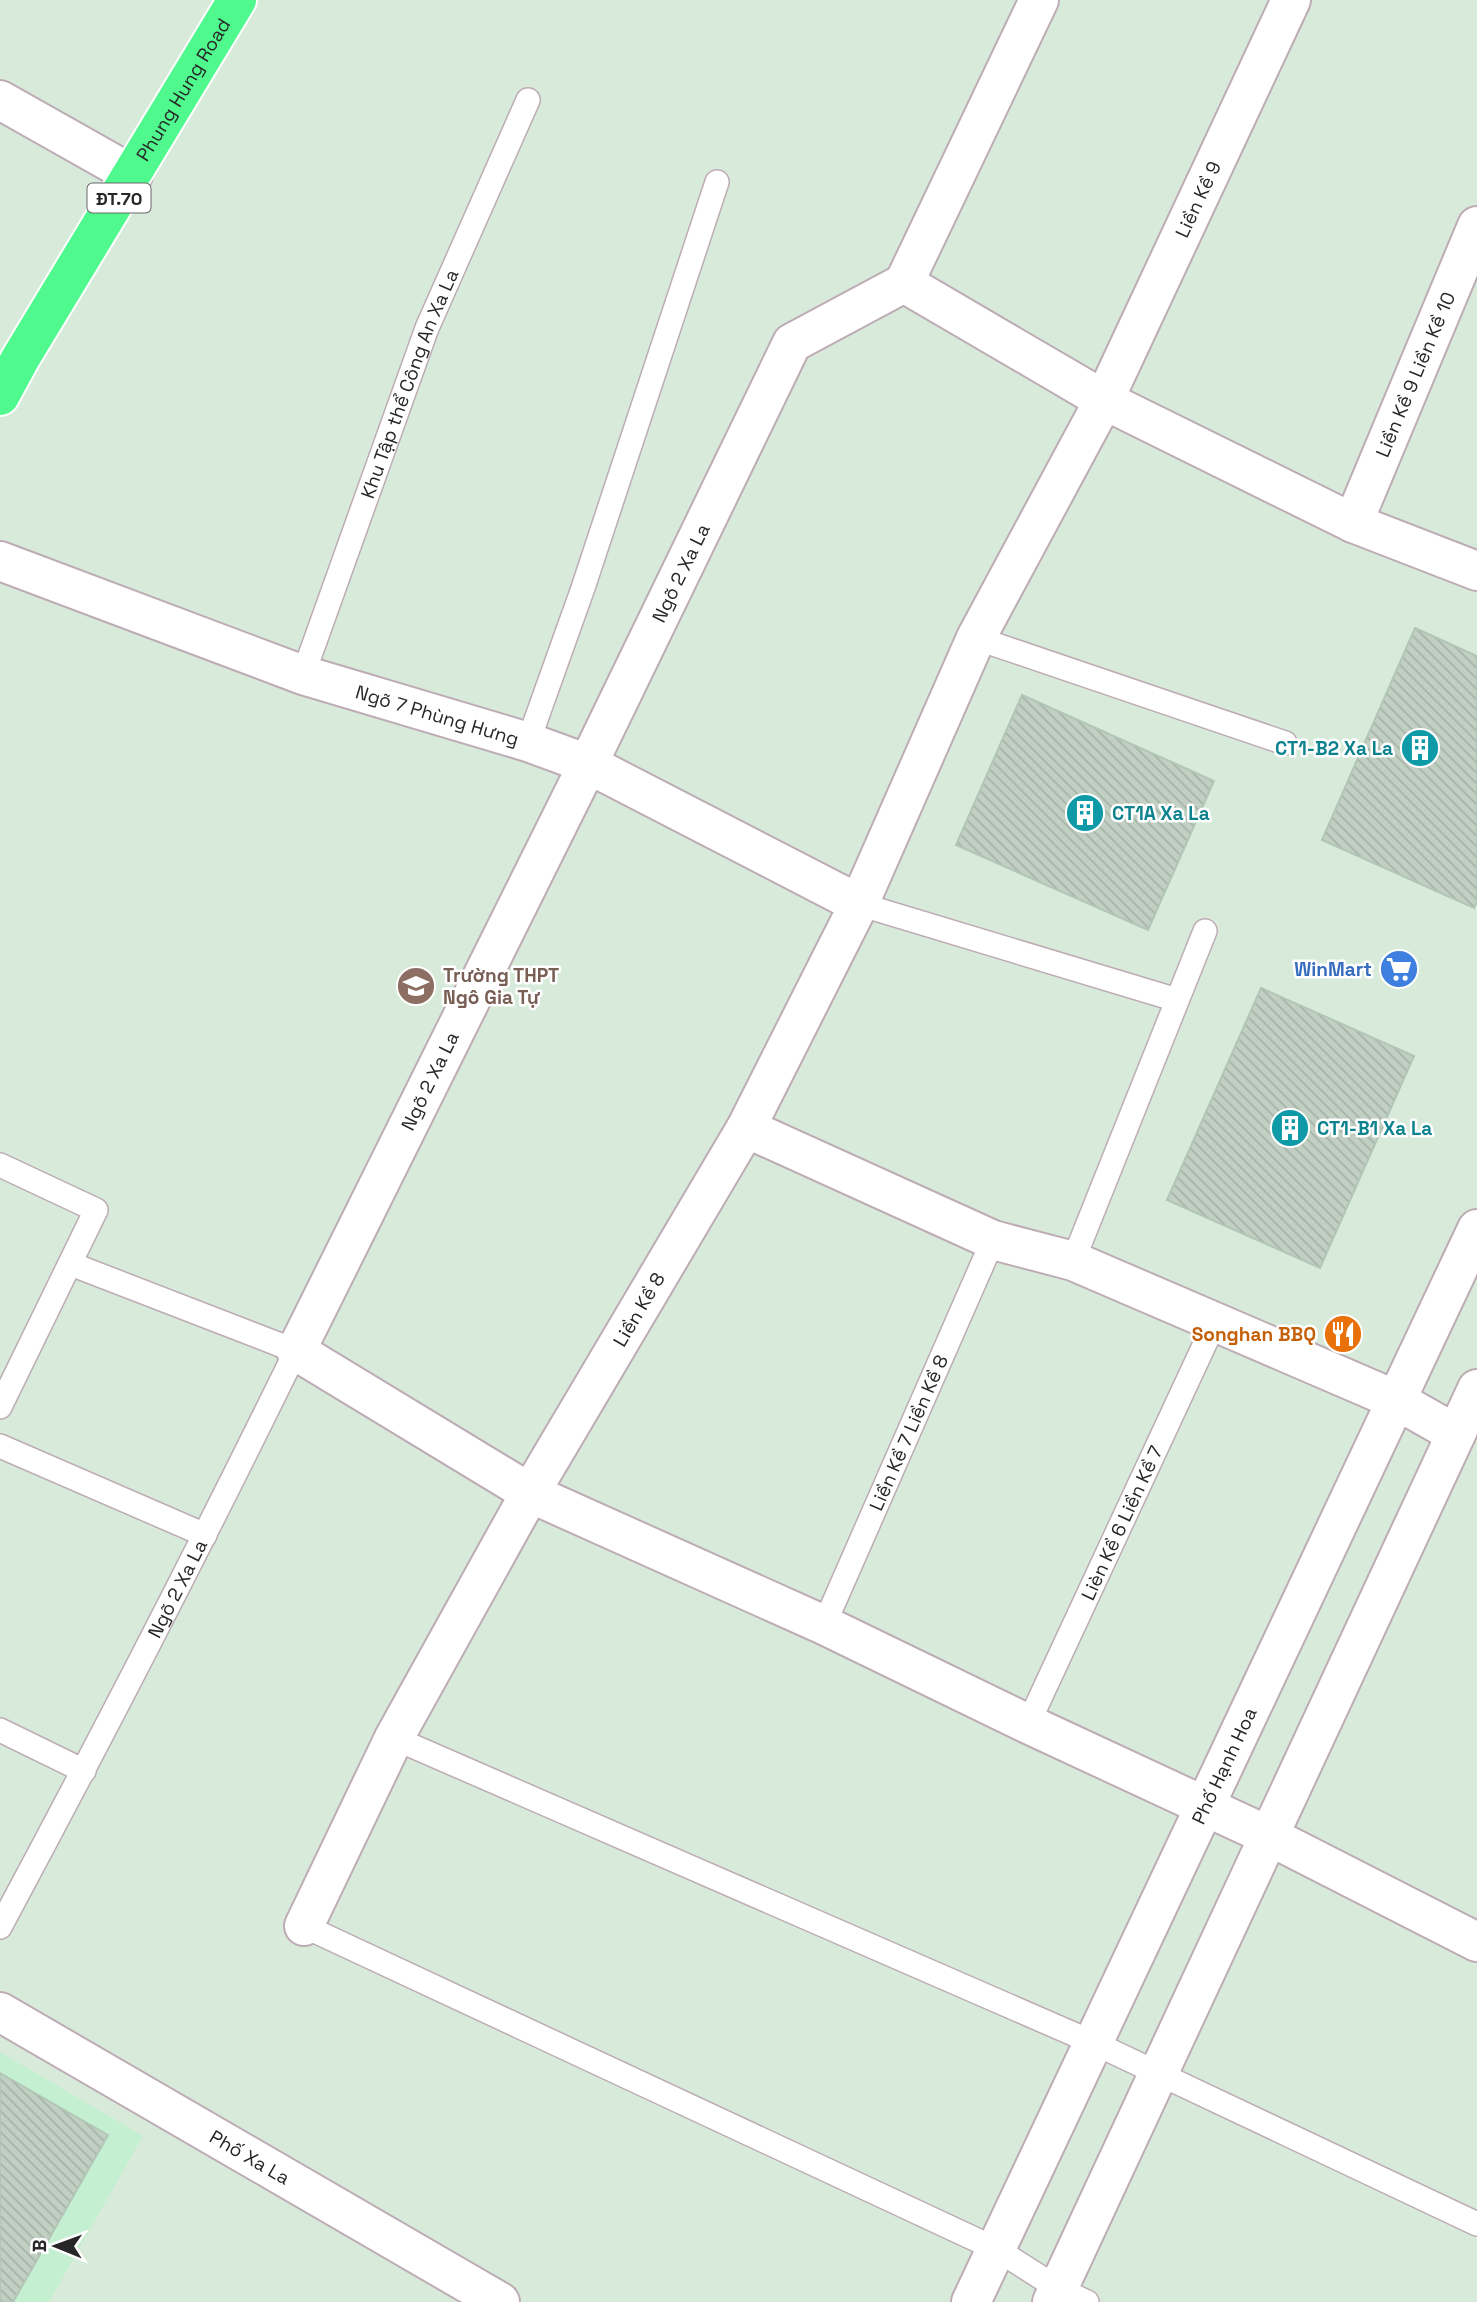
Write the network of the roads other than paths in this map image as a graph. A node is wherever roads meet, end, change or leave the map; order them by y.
1 (237, 0) edge
2 (1039, 0) edge
3 (1291, 0) edge
4 (0, 100) edge
5 (528, 100) dead end
6 (133, 174) junction
7 (717, 182) dead end
8 (1477, 226) edge
9 (904, 283) junction
10 (0, 396) edge
11 (1104, 400) junction
12 (1353, 523) junction
13 (0, 561) edge
14 (1477, 571) edge
15 (976, 638) junction
16 (303, 675) junction
17 (528, 742) junction
18 (1285, 743) dead end
19 (588, 764) junction
20 (859, 904) junction
21 (1205, 931) dead end
22 (1177, 1000) junction
23 (746, 1128) junction
24 (0, 1165) edge
25 (1477, 1229) edge
26 (993, 1240) junction
27 (1073, 1261) junction
28 (71, 1264) junction
29 (1215, 1322) junction
30 (296, 1351) junction
31 (1477, 1389) edge
32 (1396, 1401) junction
33 (0, 1406) edge
34 (1467, 1439) edge
35 (0, 1446) edge
36 (530, 1493) junction
37 (205, 1535) junction
38 (824, 1625) junction
39 (1028, 1724) junction
40 (0, 1730) edge
41 (394, 1738) junction
42 (84, 1771) junction
43 (1205, 1806) junction
44 (1269, 1836) junction
45 (304, 1926) joint
46 (0, 1927) edge
47 (1477, 1942) edge
48 (0, 2012) edge
49 (1094, 2043) junction
50 (1158, 2075) junction
51 (1477, 2224) edge
52 (996, 2249) junction
53 (1066, 2298) edge
54 (500, 2302) edge
55 (971, 2302) edge

1 - 6 main road, Phung Hung Road / ĐT.70
2 - 9 street
3 - 11 street, Liền Kề 9
4 - 6 street
5 - 16 lane, Khu Tập thể Công An Xa La
6 - 10 main road, Phung Hung Road / ĐT.70
7 - 17 lane
8 - 12 street, Liền Kề 9 Liền Kề 10
9 - 11 street
9 - 19 street, Ngõ 2 Xa La
11 - 12 street
11 - 15 street, Liền Kề 9
12 - 14 street
13 - 16 street, Ngõ 7 Phùng Hưng
15 - 18 lane
15 - 20 street, Liền Kề 8
16 - 17 street, Ngõ 7 Phùng Hưng
17 - 19 street, Ngõ 7 Phùng Hưng
19 - 20 street, Ngõ 7 Phùng Hưng
19 - 30 street, Ngõ 2 Xa La
20 - 22 lane
20 - 23 street, Liền Kề 8
21 - 22 lane
22 - 27 lane
23 - 26 street
23 - 36 street, Liền Kề 8
24 - 28 lane
25 - 32 street, Phố Hạnh Hoa
26 - 27 street
26 - 38 lane, Liền Kề 7 Liền Kề 8
27 - 29 street
28 - 30 lane
28 - 33 lane
29 - 32 street
29 - 39 lane, Lièn Kề 6 Liền Kề 7
30 - 36 street
30 - 37 lane, Ngõ 2 Xa La
31 - 34 street
32 - 34 street
32 - 43 street, Phố Hạnh Hoa
34 - 44 street
35 - 37 lane
36 - 38 street
36 - 41 street, Liền Kề 8
37 - 42 lane, Ngõ 2 Xa La
38 - 39 street
39 - 43 street
40 - 42 lane
41 - 45 street, Liền Kề 8
41 - 49 lane
42 - 46 lane, Ngõ 2 Xa La
43 - 44 street
43 - 49 street, Phố Hạnh Hoa
44 - 47 street
44 - 50 street
45 - 52 lane
48 - 54 street, Phố Xa La
49 - 50 lane
49 - 52 street, Phố Hạnh Hoa
50 - 51 lane
50 - 53 street
52 - 53 lane
52 - 55 street, Phố Hạnh Hoa

